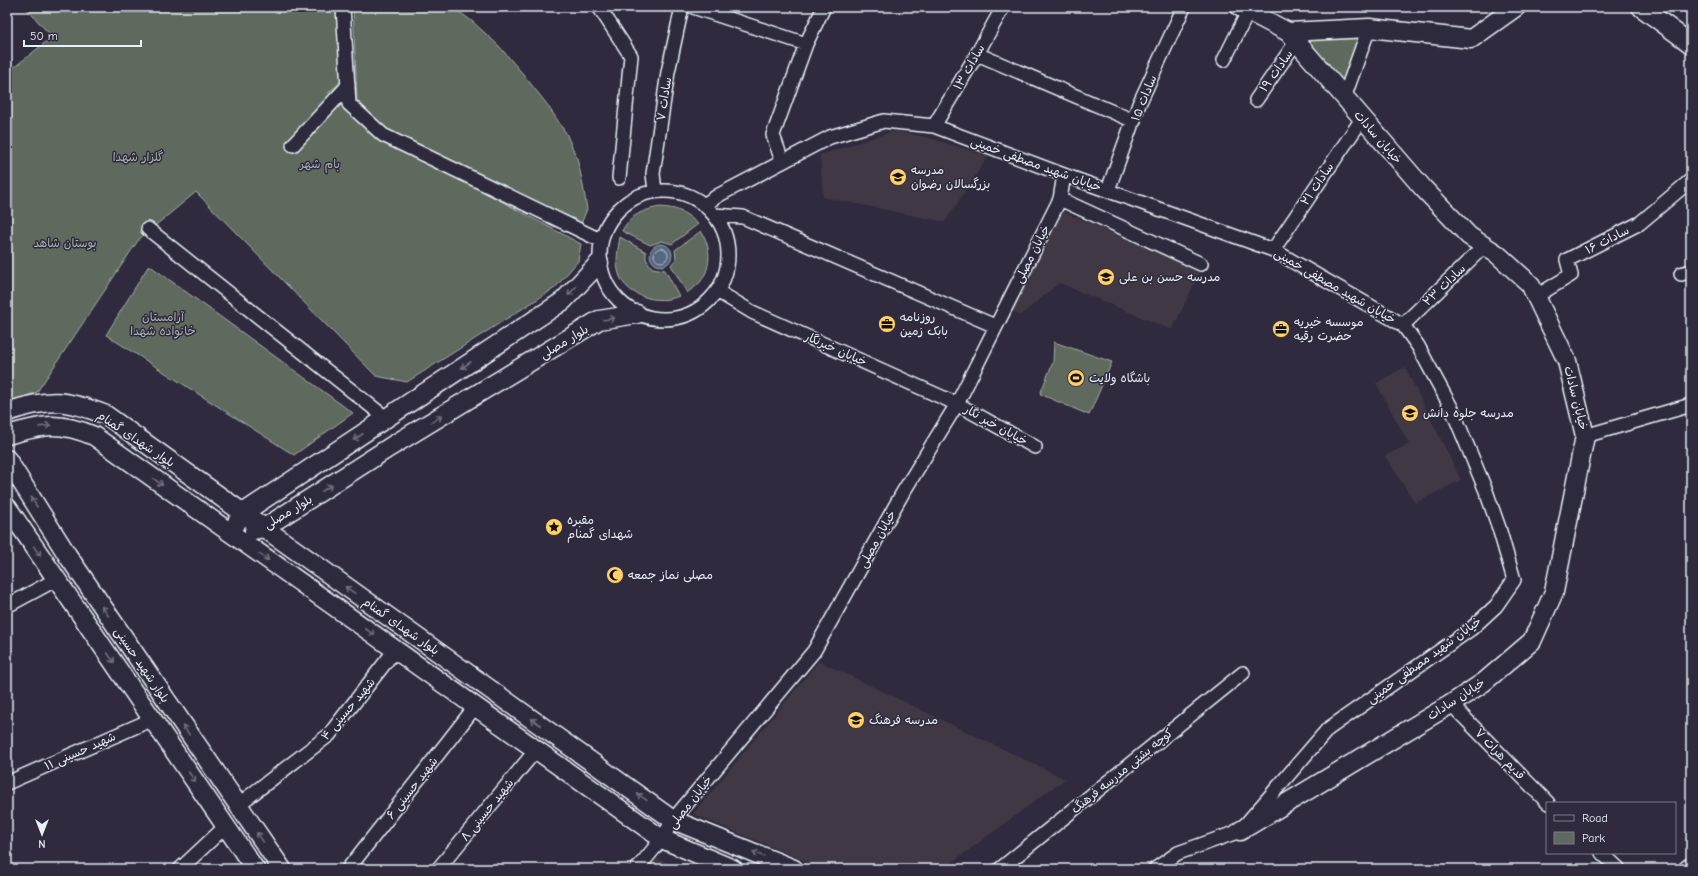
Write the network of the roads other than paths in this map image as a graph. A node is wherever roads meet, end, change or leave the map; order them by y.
1 (343, 7) edge
2 (599, 7) edge
3 (682, 7) edge
4 (693, 7) edge
5 (824, 7) edge
6 (1002, 7) edge
7 (1184, 7) edge
8 (1516, 7) edge
9 (1641, 7) edge
10 (1244, 10) edge
11 (1370, 28) junction
12 (1292, 37) junction
13 (806, 44) junction
14 (1691, 44) edge
15 (977, 54) junction
16 (1224, 60) dead end
17 (348, 84) junction
18 (1344, 98) junction
19 (1256, 100) dead end
20 (1362, 119) junction
21 (1134, 121) junction
22 (934, 126) junction
23 (293, 144) dead end
24 (782, 161) junction
25 (1064, 175) junction
26 (619, 178) dead end
27 (1691, 180) edge
28 (1108, 190) junction
29 (655, 191) junction
30 (1060, 199) junction
31 (704, 205) junction
32 (714, 215) junction
33 (148, 229) dead end
34 (600, 240) junction
35 (1484, 246) junction
36 (1273, 250) junction
37 (599, 263) junction
38 (1201, 264) dead end
39 (717, 291) junction
40 (1535, 297) junction
41 (637, 314) junction
42 (1403, 325) junction
43 (996, 326) junction
44 (957, 404) junction
45 (1691, 405) edge
46 (7, 412) edge
47 (386, 418) junction
48 (7, 435) edge
49 (1585, 436) junction
50 (1035, 447) dead end
51 (7, 459) edge
52 (7, 507) edge
53 (243, 513) junction
54 (264, 528) junction
55 (230, 533) junction
56 (57, 579) junction
57 (7, 606) edge
58 (395, 650) junction
59 (1243, 673) dead end
60 (1451, 704) junction
61 (475, 707) junction
62 (153, 719) junction
63 (536, 750) junction
64 (7, 783) edge
65 (1547, 802) edge
66 (238, 805) junction
67 (674, 820) junction
68 (226, 826) junction
69 (1240, 831) junction
70 (662, 839) junction
71 (1603, 854) edge
72 (1691, 867) edge
73 (180, 869) edge
74 (255, 869) edge
75 (282, 869) edge
76 (348, 869) edge
77 (438, 869) edge
78 (637, 869) edge
79 (733, 869) edge
80 (794, 869) edge
81 (1000, 869) edge
82 (1155, 869) edge
83 (1619, 869) edge
84 (1688, 869) edge

1 - 17 street
2 - 26 street
3 - 29 street, سادات ۷
4 - 13 street
5 - 13 street
6 - 15 street, سادات ۱۳
7 - 21 street, سادات ۱۵
8 - 11 street
9 - 14 street
10 - 12 street, خیابان سادات
10 - 16 street
11 - 12 street
11 - 18 street
12 - 18 street, خیابان سادات
12 - 19 street, سادات ۱۹
13 - 24 street
15 - 21 street
15 - 22 street, سادات ۱۳
17 - 23 street
17 - 34 street
18 - 20 street, خیابان سادات
20 - 35 street, خیابان سادات
20 - 36 street, سادات ۲۱
21 - 28 street, سادات ۱۵
22 - 24 street, خیابان شهید مصطفی خمینی
22 - 25 street, خیابان شهید مصطفی خمینی
24 - 31 street, خیابان شهید مصطفی خمینی
25 - 28 street, خیابان شهید مصطفی خمینی
25 - 30 street, خیابان مصلی
27 - 40 street, سادات ۱۶
28 - 36 street, خیابان شهید مصطفی خمینی
29 - 31 street
29 - 34 street
30 - 38 street
30 - 43 street, خیابان مصلی
31 - 32 street
32 - 39 street
32 - 43 street
33 - 47 street
34 - 37 street
35 - 40 street, خیابان سادات
35 - 42 street, سادات ۲۳
36 - 42 street, خیابان شهید مصطفی خمینی
37 - 41 street
37 -> 47 street, بلوار مصلی
39 - 41 street
39 - 44 street, خیابان خبرنگار
40 - 49 street, خیابان سادات
54 -> 41 street, بلوار مصلی
42 - 69 street, خیابان شهید مصطفی خمینی
43 - 44 street, خیابان مصلی
44 - 50 street, خیابان خبر نگار
44 - 67 street, خیابان مصلی
45 - 49 street
46 - 53 street, بلوار شهدای گمنام
47 -> 53 street, بلوار مصلی
48 -> 55 street, بلوار شهدای گمنام
49 - 60 street, خیابان سادات
66 -> 51 street, بلوار شهید حسینی
52 -> 56 street, بلوار شهید حسینی
53 - 54 street, بلوار شهدای گمنام
53 - 55 street, بلوار مصلی
54 - 55 street, بلوار مصلی
67 -> 54 street, بلوار شهدای گمنام
55 -> 58 street, بلوار شهدای گمنام
56 - 57 street
56 -> 62 street, بلوار شهید حسینی
58 - 61 street, بلوار شهدای گمنام
58 - 66 street, شهید حسینی ۴
59 - 81 street, کوچه پشتی مدرسه فرهنگ
60 - 65 street, قدیم هرات ۷
60 - 69 street, خیابان سادات
61 - 63 street, بلوار شهدای گمنام
61 - 76 street, شهید حسینی ۶
62 - 64 street, شهید حسینی ۱۱
62 -> 68 street, بلوار شهید حسینی
63 - 70 street, بلوار شهدای گمنام
63 - 77 street, شهید حسینی ۸
75 -> 66 street, بلوار شهید حسینی
67 - 70 street, خیابان مصلی
80 -> 67 street, بلوار شهدای گمنام
68 - 73 street
68 - 74 street, بلوار شهید حسینی
69 - 82 street, خیابان شهید مصطفی خمینی
70 - 78 street, خیابان مصلی
70 - 79 street, بلوار شهدای گمنام
71 - 83 street
72 - 84 street

